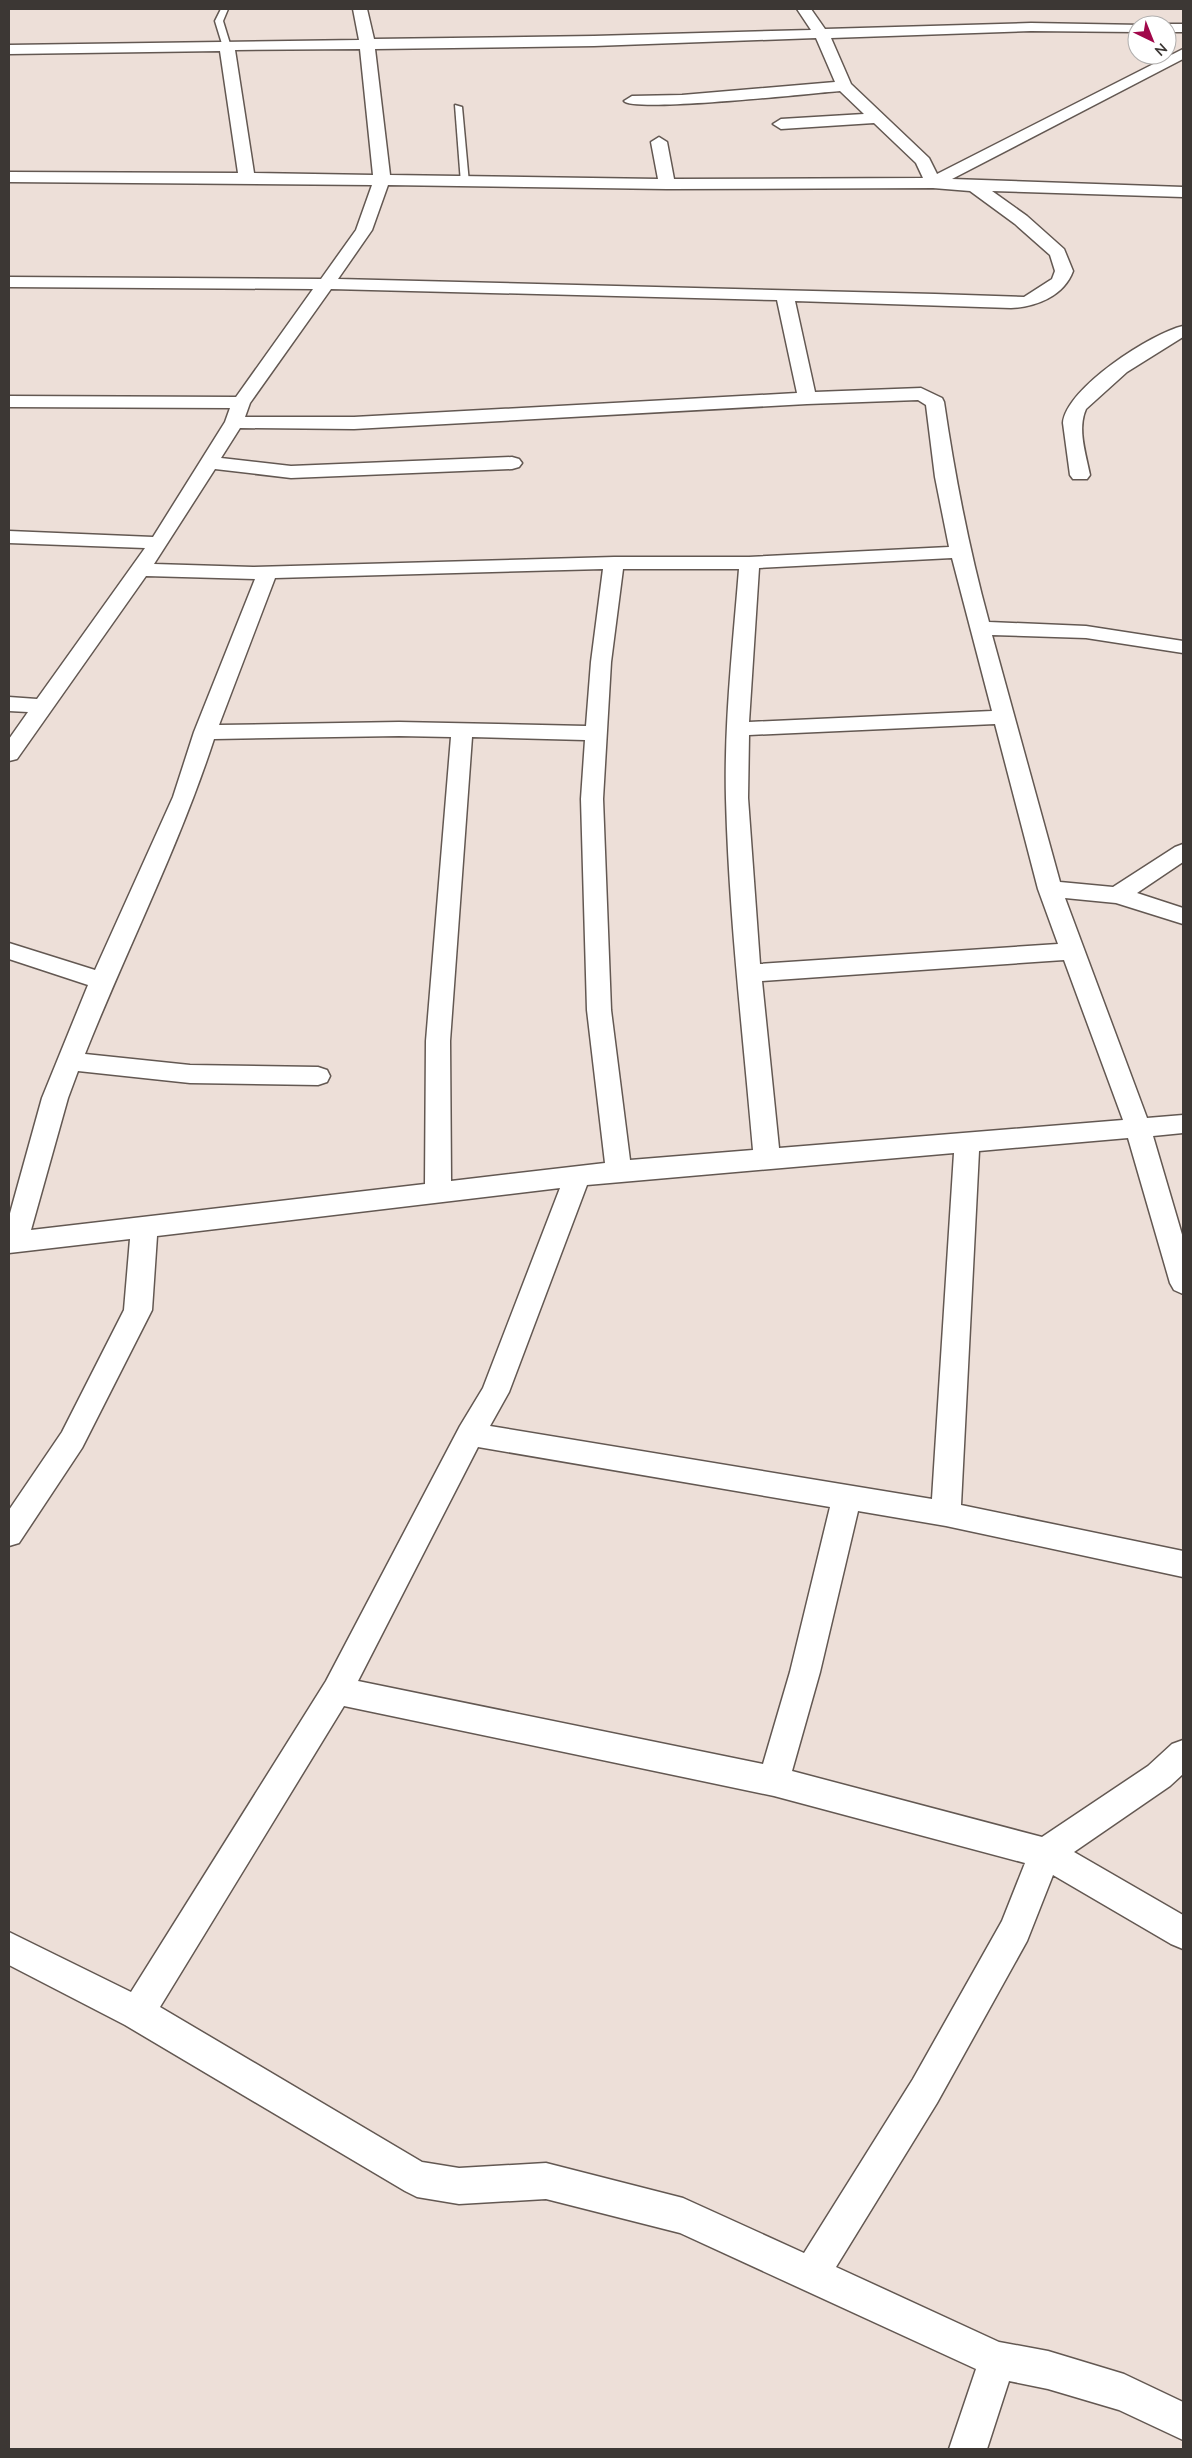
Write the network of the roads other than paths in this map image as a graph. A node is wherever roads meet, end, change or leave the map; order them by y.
1 (224, 9) edge
2 (360, 9) edge
3 (804, 9) edge
4 (1127, 28) edge
5 (822, 35) junction
6 (367, 44) junction
7 (227, 47) junction
8 (9, 49) edge
9 (1183, 53) edge
10 (844, 86) junction
11 (632, 101) dead end
12 (458, 107) dead end
13 (877, 118) junction
14 (781, 124) dead end
15 (659, 142) dead end
16 (9, 177) edge
17 (248, 178) junction
18 (382, 180) junction
19 (465, 183) junction
20 (933, 183) junction
21 (668, 184) junction
22 (974, 186) junction
23 (1183, 192) edge
24 (9, 282) edge
25 (324, 284) junction
26 (785, 297) junction
27 (1183, 331) edge
28 (807, 398) junction
29 (9, 401) edge
30 (241, 403) junction
31 (234, 422) junction
32 (209, 462) junction
33 (512, 463) dead end
34 (1080, 475) dead end
35 (9, 538) edge
36 (159, 543) junction
37 (960, 552) junction
38 (749, 563) junction
39 (614, 564) junction
40 (140, 570) junction
41 (267, 573) junction
42 (980, 628) junction
43 (1183, 647) edge
44 (9, 704) edge
45 (43, 706) junction
46 (1004, 717) junction
47 (738, 729) junction
48 (462, 730) junction
49 (205, 732) junction
50 (596, 733) junction
51 (9, 754) edge
52 (1183, 852) edge
53 (1050, 889) junction
54 (1117, 895) junction
55 (1183, 916) edge
56 (9, 951) edge
57 (1073, 951) junction
58 (750, 973) junction
59 (102, 981) junction
60 (70, 1061) junction
61 (318, 1076) dead end
62 (1183, 1124) edge
63 (1138, 1128) junction
64 (967, 1142) junction
65 (767, 1158) junction
66 (619, 1171) junction
67 (578, 1176) junction
68 (438, 1192) junction
69 (144, 1227) junction
70 (12, 1242) edge
71 (1183, 1283) edge
72 (470, 1434) junction
73 (846, 1498) junction
74 (946, 1514) junction
75 (9, 1534) edge
76 (1183, 1564) edge
77 (337, 1692) junction
78 (1183, 1754) edge
79 (774, 1781) junction
80 (1045, 1853) junction
81 (1183, 1933) edge
82 (9, 1948) edge
83 (137, 2013) junction
84 (810, 2276) junction
85 (997, 2360) junction
86 (1183, 2421) edge
87 (968, 2449) edge

1 - 7 lane
2 - 6 street
3 - 5 street
4 - 5 street
5 - 6 street
5 - 10 street
6 - 7 street
6 - 18 street
7 - 8 street
7 - 17 street
9 - 20 street
10 - 11 street
10 - 13 street
12 - 19 lane
13 - 14 street
13 - 20 street
15 - 21 street
16 - 17 street
17 - 18 street
18 - 19 street
18 - 25 street
19 - 21 street
20 - 21 street
20 - 22 street
22 - 23 street
22 - 26 street
24 - 25 street
25 - 26 street
25 - 30 street
26 - 28 street
27 - 34 street
28 - 31 street
28 - 37 street
29 - 30 street
30 - 31 street
31 - 32 street
32 - 33 street
32 - 36 street
35 - 36 street
36 - 40 street
37 - 38 street
37 - 42 street
38 - 39 street
38 - 47 street
39 - 41 street
39 - 50 street
40 - 41 street
40 - 45 street
41 - 49 street
42 - 43 street
42 - 46 street
44 - 45 street
45 - 51 street
46 - 47 street
46 - 53 street
47 - 58 street
48 - 49 street
48 - 50 street
48 - 68 street
49 - 59 street
50 - 66 street
52 - 54 street
53 - 54 street
53 - 57 street
54 - 55 street
56 - 59 street
57 - 58 street
57 - 63 street
58 - 65 street
59 - 60 street
60 - 61 street
60 - 70 street
62 - 63 street
63 - 64 street
63 - 71 street
64 - 65 street
64 - 74 street
65 - 66 street
66 - 67 street
67 - 68 street
67 - 72 street
68 - 69 street
69 - 70 street
69 - 75 street
72 - 73 street
72 - 77 street
73 - 74 street
73 - 79 street
74 - 76 street
77 - 79 street
77 - 83 street
78 - 80 street
79 - 80 street
80 - 81 street
80 - 84 street
82 - 83 street
83 - 84 street
84 - 85 street
85 - 86 street
85 - 87 street

